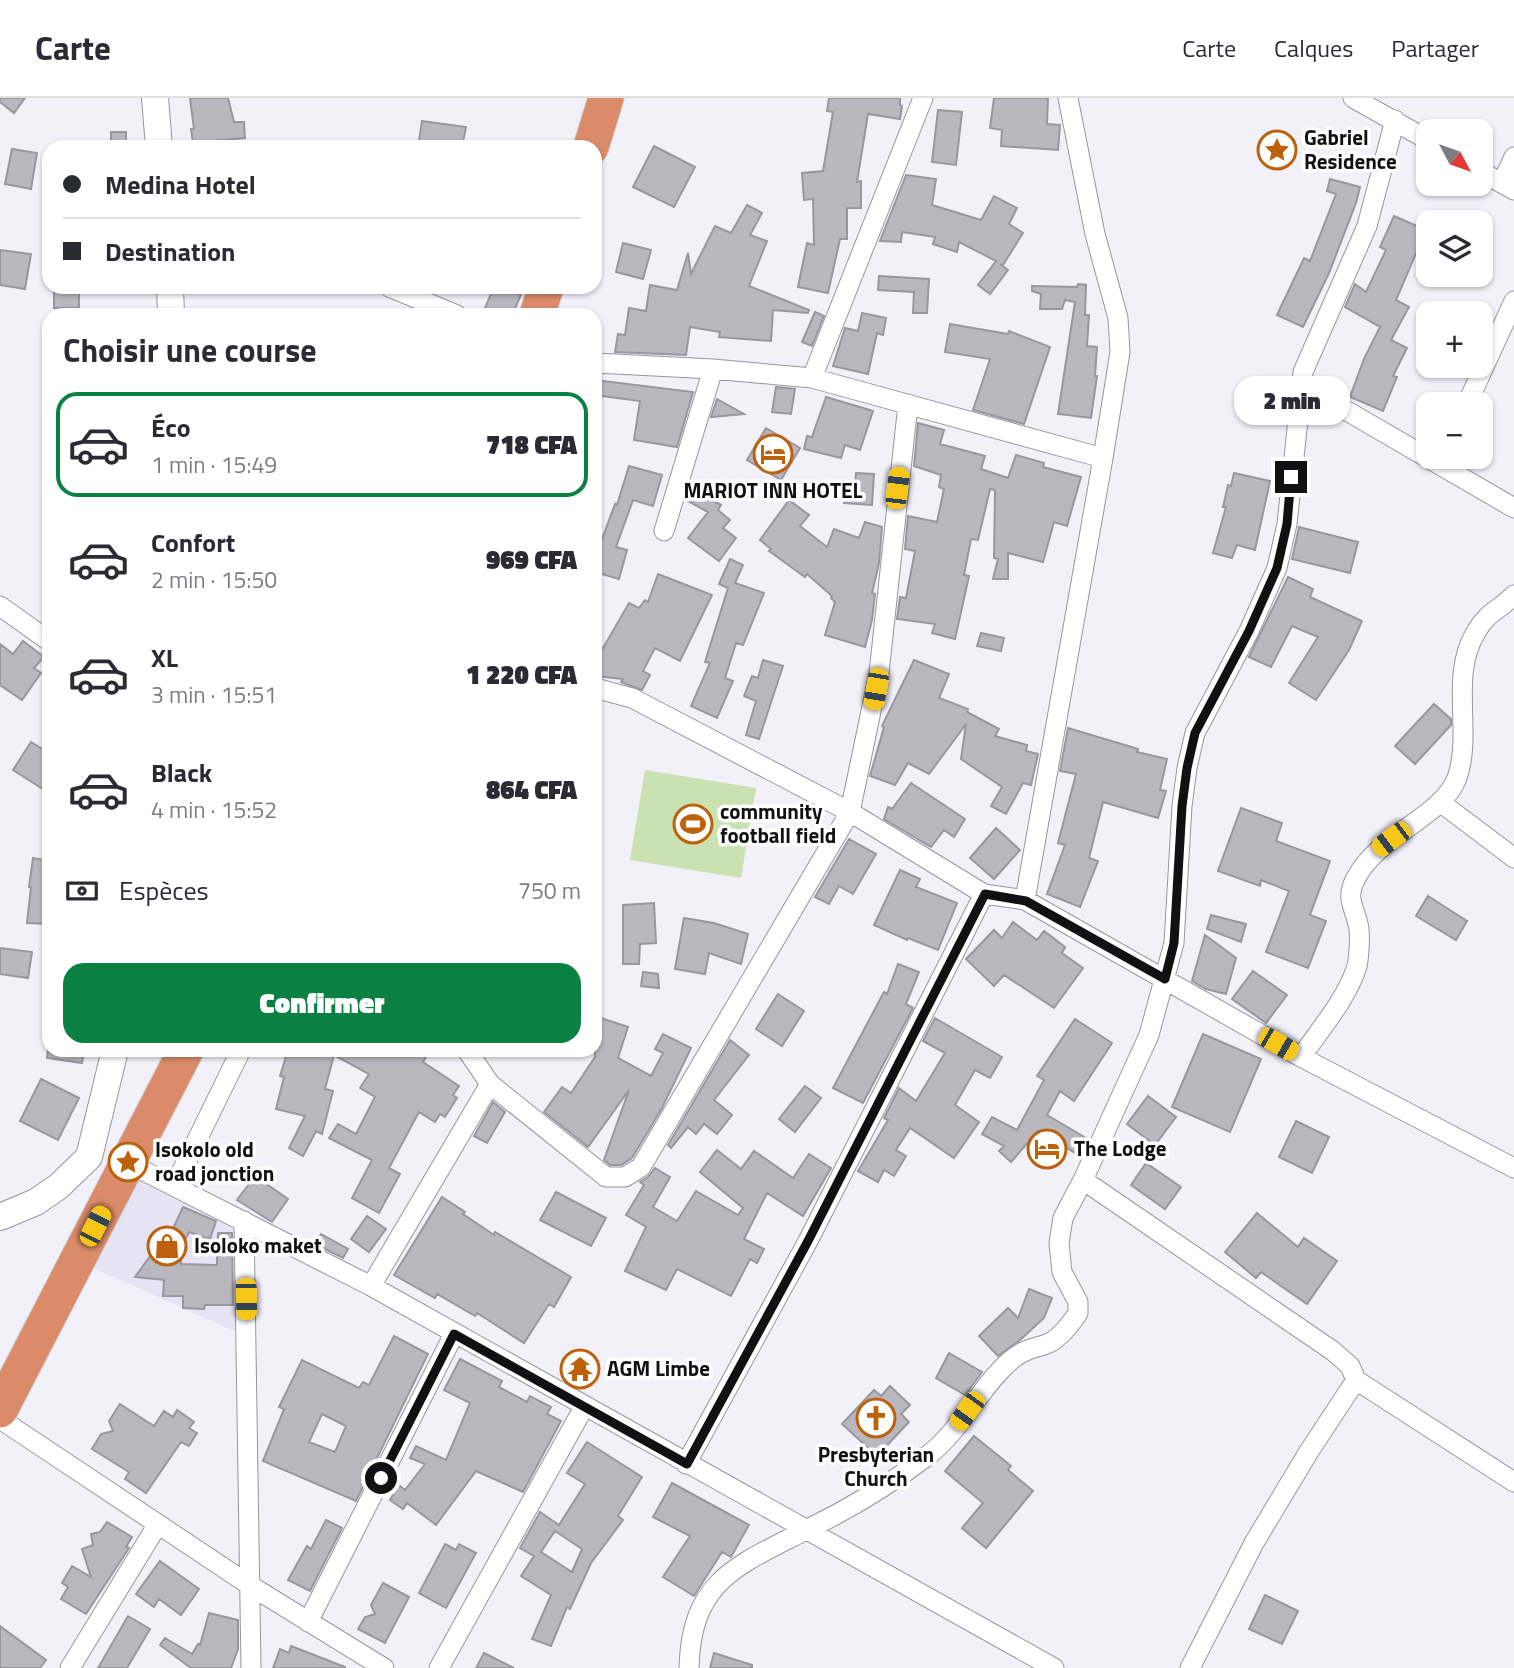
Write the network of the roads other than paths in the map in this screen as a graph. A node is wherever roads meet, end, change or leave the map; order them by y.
1 (155, 98) edge
2 (607, 98) edge
3 (923, 98) edge
4 (1068, 98) edge
5 (1353, 98) edge
6 (1395, 120) junction
7 (1416, 133) edge
8 (158, 140) edge
9 (593, 140) edge
10 (1514, 157) edge
11 (1508, 186) edge
12 (406, 294) edge
13 (1514, 301) edge
14 (440, 308) edge
15 (602, 363) edge
16 (713, 369) junction
17 (812, 378) junction
18 (1301, 387) junction
19 (1472, 392) edge
20 (908, 404) junction
21 (1416, 448) edge
22 (1103, 458) junction
23 (1453, 469) edge
24 (1514, 508) edge
25 (664, 531) dead end
26 (1514, 595) edge
27 (0, 606) edge
28 (42, 636) edge
29 (602, 690) edge
30 (1440, 802) junction
31 (850, 812) junction
32 (1514, 858) edge
33 (985, 894) junction
34 (1026, 901) junction
35 (1165, 979) junction
36 (113, 1057) edge
37 (182, 1057) edge
38 (238, 1057) edge
39 (472, 1057) edge
40 (1301, 1057) junction
41 (490, 1084) junction
42 (89, 1157) junction
43 (1514, 1168) edge
44 (123, 1172) junction
45 (1083, 1180) junction
46 (175, 1185) junction
47 (0, 1217) edge
48 (244, 1221) junction
49 (371, 1286) junction
50 (454, 1334) junction
51 (1356, 1380) junction
52 (584, 1407) junction
53 (0, 1410) edge
54 (0, 1419) edge
55 (687, 1464) junction
56 (1514, 1482) edge
57 (158, 1524) junction
58 (807, 1530) junction
59 (251, 1586) junction
60 (308, 1622) junction
61 (70, 1668) edge
62 (251, 1668) edge
63 (384, 1668) edge
64 (439, 1668) edge
65 (690, 1668) edge
66 (1054, 1668) edge
67 (1190, 1668) edge

1 - 8 street
2 - 9 highway
3 - 17 street
4 - 22 street
5 - 6 street
6 - 7 street
6 - 18 street
10 - 11 street
12 - 14 street
13 - 19 street
15 - 16 street
16 - 17 street
16 - 25 street
17 - 20 street
18 - 21 street
18 - 35 street
20 - 22 street
20 - 31 street
22 - 34 street
23 - 24 street
26 - 30 street
27 - 28 street
29 - 31 street
30 - 32 street
30 - 40 street
31 - 33 street
31 - 41 street
33 - 34 street
33 - 55 street
34 - 35 street
35 - 40 street
35 - 45 street
36 - 42 street
37 - 44 highway
38 - 46 street
39 - 41 street
40 - 43 street
41 - 49 street
42 - 44 street
42 - 47 street
44 - 46 street
44 - 53 highway
45 - 51 street
45 - 58 street
46 - 48 street
48 - 49 street
48 - 59 street
49 - 50 street
50 - 52 street
50 - 60 street
51 - 56 street
51 - 67 street
52 - 55 street
52 - 64 street
54 - 57 street
55 - 58 street
57 - 59 street
57 - 61 street
58 - 65 street
58 - 66 street
59 - 60 street
59 - 62 street
60 - 63 street

